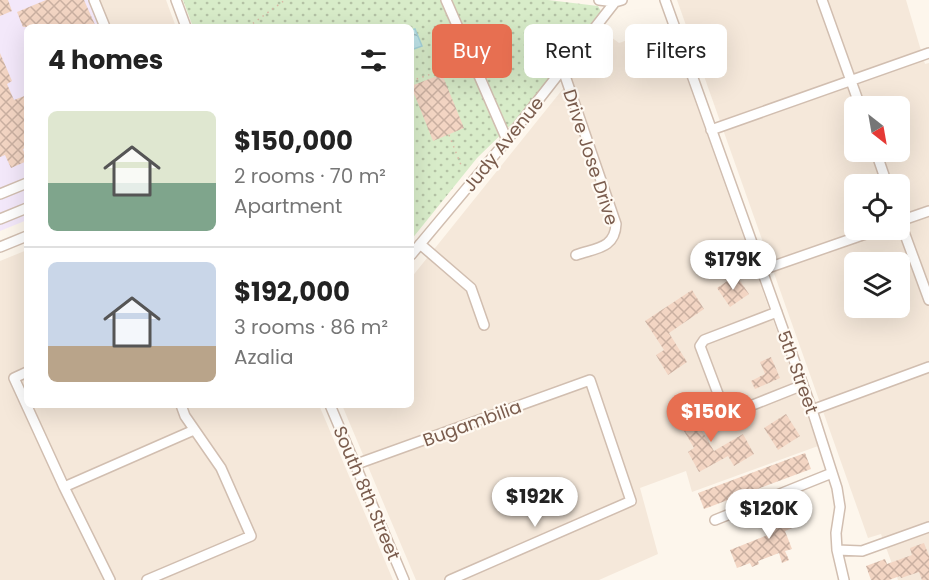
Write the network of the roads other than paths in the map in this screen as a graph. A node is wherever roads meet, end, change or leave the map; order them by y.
1 (94, 0) edge
2 (176, 0) edge
3 (446, 0) edge
4 (599, 0) edge
5 (665, 0) edge
6 (822, 0) edge
7 (618, 1) edge
8 (104, 24) edge
9 (185, 24) edge
10 (600, 24) edge
11 (929, 53) edge
12 (557, 78) edge
13 (566, 78) edge
14 (851, 81) junction
15 (856, 96) edge
16 (711, 130) junction
17 (507, 141) junction
18 (24, 184) edge
19 (0, 194) edge
20 (24, 209) edge
21 (929, 211) edge
22 (910, 218) edge
23 (0, 219) edge
24 (24, 237) edge
25 (848, 240) edge
26 (907, 240) edge
27 (420, 244) junction
28 (0, 247) edge
29 (414, 251) edge
30 (576, 255) dead end
31 (762, 270) junction
32 (929, 300) edge
33 (777, 312) junction
34 (484, 325) dead end
35 (929, 367) edge
36 (24, 373) edge
37 (803, 385) junction
38 (24, 400) edge
39 (28, 408) edge
40 (182, 408) edge
41 (331, 408) edge
42 (812, 410) junction
43 (194, 429) junction
44 (354, 465) junction
45 (832, 473) junction
46 (64, 487) junction
47 (715, 520) dead end
48 (929, 527) edge
49 (837, 550) junction
50 (110, 580) edge
51 (147, 580) edge
52 (404, 580) edge
53 (450, 580) edge
54 (844, 580) edge

1 - 8 street
2 - 9 street
3 - 17 street
4 - 7 street
5 - 16 street, 5th Street
6 - 14 street
7 - 10 street, Judy Avenue
11 - 14 street
12 - 17 street, Judy Avenue
13 - 30 street, Drive Jose Drive
14 - 15 street
14 - 16 street
16 - 31 street, 5th Street
17 - 27 street, Judy Avenue
18 - 19 street
20 - 23 street
21 - 22 street
24 - 28 street
25 - 31 street
26 - 32 street
27 - 29 street, Judy Avenue
27 - 34 street
31 - 33 street, 5th Street
33 - 37 street, 5th Street
33 - 37 street
35 - 42 street
36 - 38 street
37 - 42 street, 5th Street
39 - 46 street
40 - 43 street
41 - 44 street, South 8th Street
42 - 45 street, 5th Street
43 - 46 street
43 - 51 street
44 - 52 street, South 8th Street
44 - 53 street, Bugambilia
45 - 47 street
45 - 49 street, 5th Street
46 - 50 street
48 - 49 street
49 - 54 street, 5th Street

